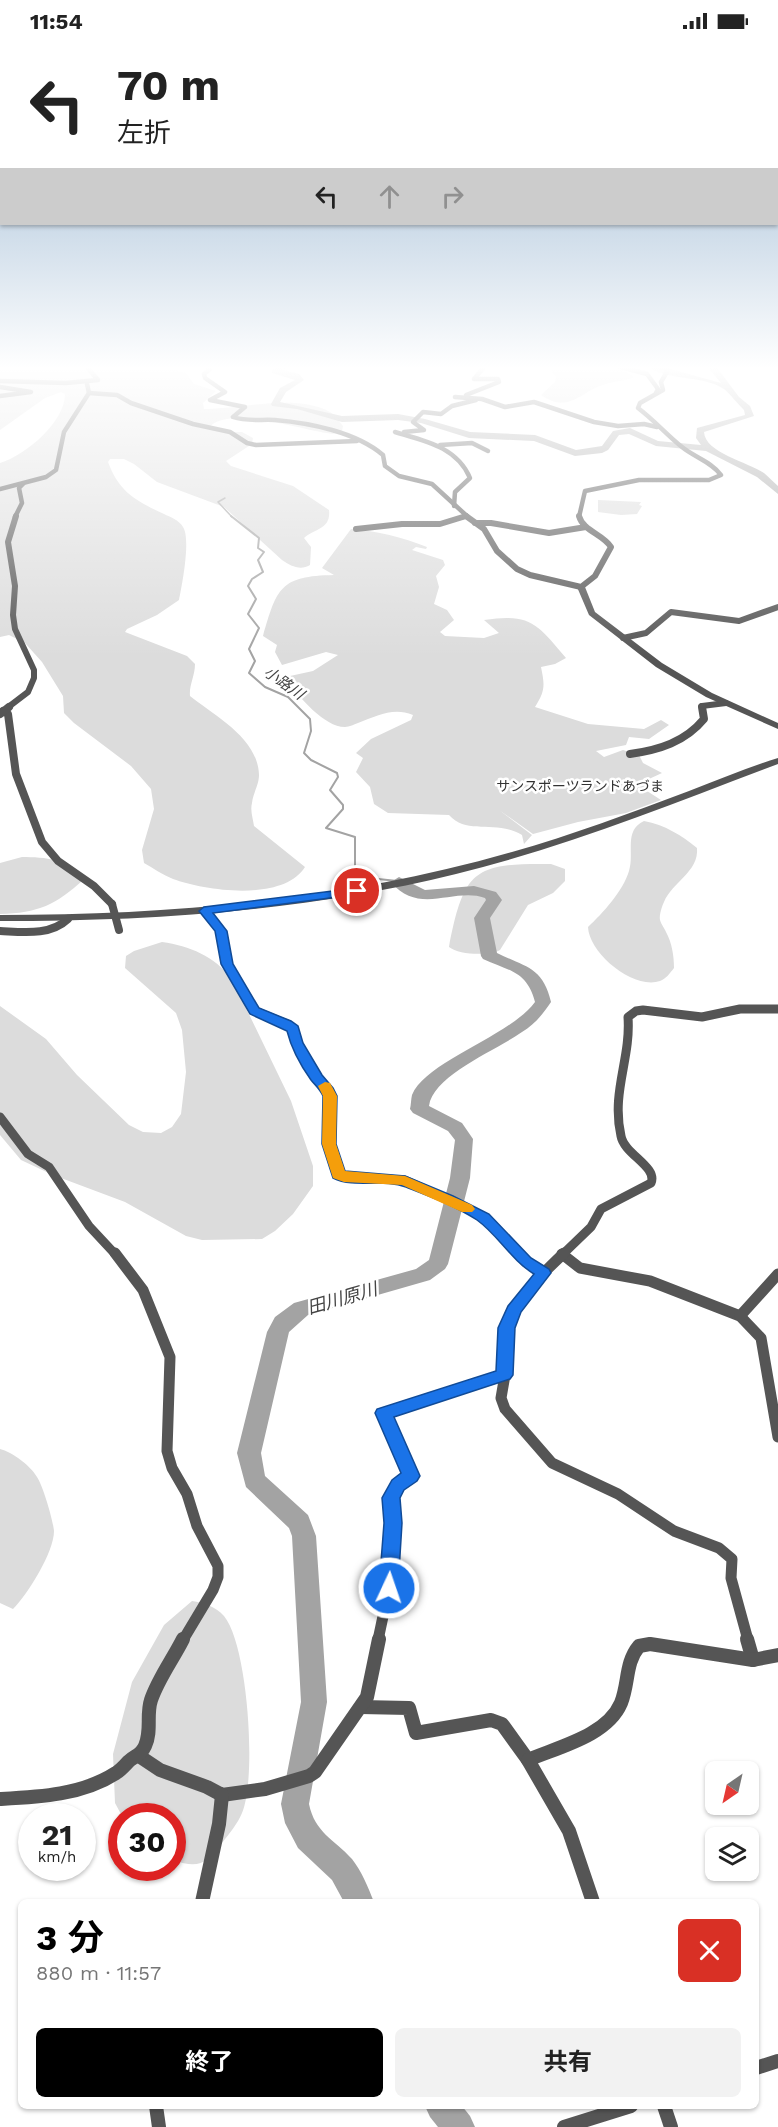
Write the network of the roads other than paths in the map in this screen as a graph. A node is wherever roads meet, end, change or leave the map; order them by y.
1 (58, 462) edge
2 (384, 462) edge
3 (461, 462) edge
4 (709, 462) edge
5 (22, 484) junction
6 (0, 489) edge
7 (454, 506) junction
8 (466, 516) junction
9 (475, 523) junction
10 (586, 527) junction
11 (356, 529) dead end
12 (581, 586) junction
13 (778, 608) edge
14 (623, 638) junction
15 (726, 703) junction
16 (2, 712) edge
17 (778, 726) edge
18 (630, 754) dead end
19 (778, 761) edge
20 (204, 911) junction
21 (0, 918) edge
22 (68, 919) junction
23 (119, 930) dead end
24 (0, 931) edge
25 (778, 1009) edge
26 (0, 1117) edge
27 (562, 1254) junction
28 (543, 1273) junction
29 (778, 1274) edge
30 (740, 1316) junction
31 (504, 1375) junction
32 (778, 1437) edge
33 (778, 1655) edge
34 (753, 1660) junction
35 (361, 1707) junction
36 (139, 1756) junction
37 (528, 1760) junction
38 (222, 1795) junction
39 (0, 1799) edge
40 (203, 1899) edge
41 (592, 1899) edge
42 (778, 2061) edge
43 (759, 2067) edge
44 (156, 2109) edge
45 (622, 2109) edge
46 (665, 2109) edge
47 (159, 2127) edge
48 (564, 2127) edge
49 (671, 2127) edge

1 - 5 street
2 - 7 street
3 - 7 street
4 - 10 street
5 - 6 street
5 - 16 street
7 - 8 street
8 - 9 street
8 - 11 street
9 - 10 street
9 - 12 street
10 - 12 street
12 - 14 street
13 - 14 street
14 - 15 street
15 - 17 street
15 - 18 street
16 - 23 street, bridge
19 - 20 street
20 - 22 street
20 - 28 street
21 - 22 street
22 - 24 street
25 - 27 street
26 - 36 street
27 - 28 street
27 - 30 street
28 - 31 street
29 - 30 street
30 - 32 street
31 - 34 street
31 - 35 street
33 - 34 street
34 - 37 street
35 - 37 street
35 - 38 street
36 - 38 street
36 - 39 street
37 - 41 street
38 - 40 street
42 - 43 street
44 - 47 street
45 - 48 street
46 - 49 street

